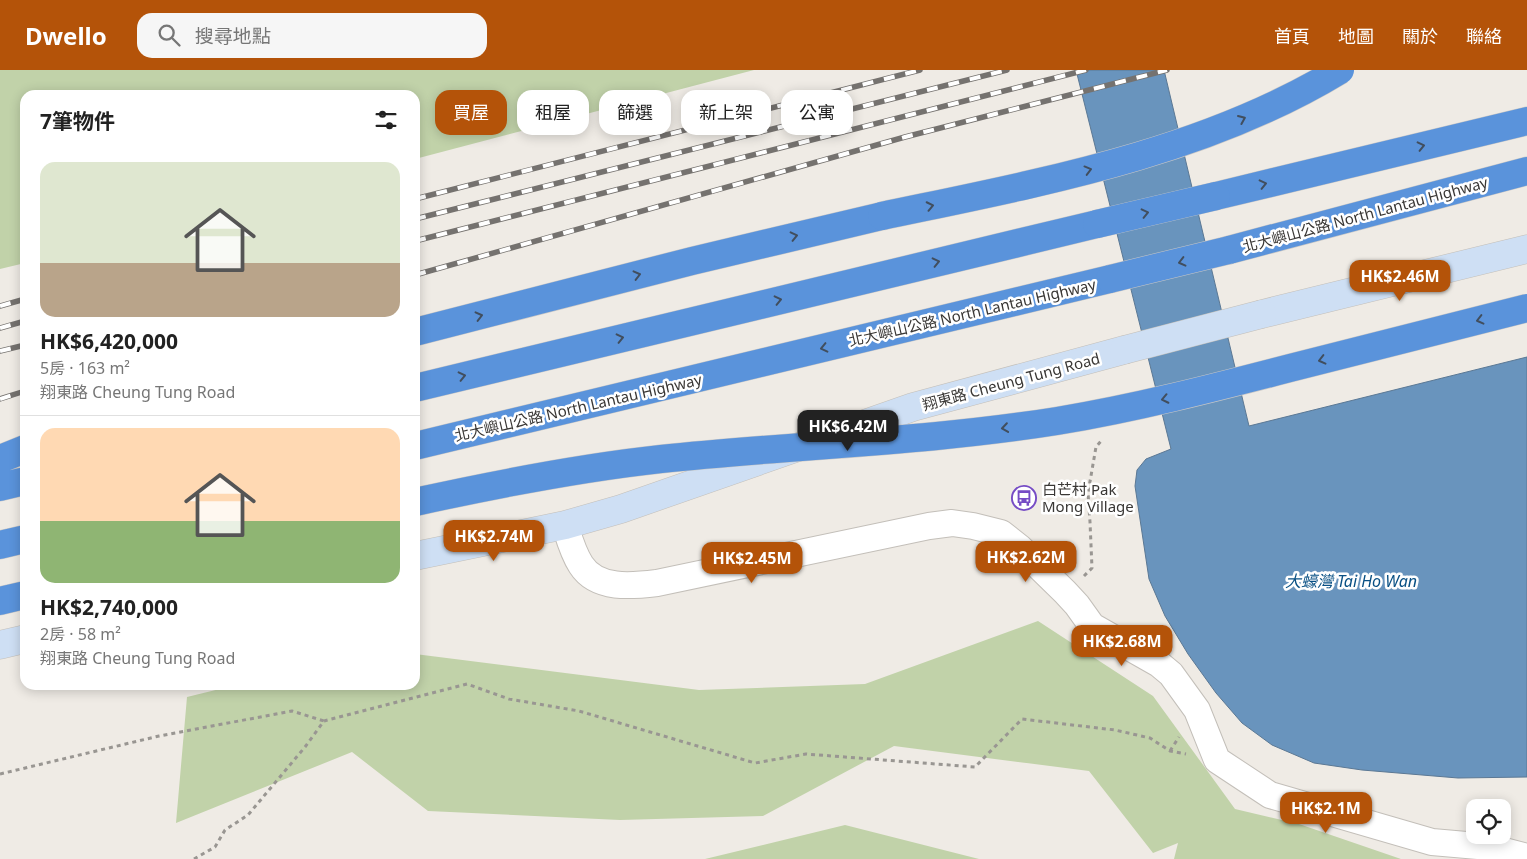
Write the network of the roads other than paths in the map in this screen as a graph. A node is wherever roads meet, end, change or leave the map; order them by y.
1 (1340, 70) edge
2 (1527, 121) edge
3 (1527, 171) edge
4 (1527, 249) edge
5 (1527, 308) edge
6 (420, 331) edge
7 (420, 387) edge
8 (420, 445) edge
9 (20, 452) edge
10 (0, 459) edge
11 (20, 482) edge
12 (0, 487) edge
13 (420, 501) edge
14 (565, 525) junction
15 (20, 540) edge
16 (0, 545) edge
17 (420, 555) edge
18 (20, 596) edge
19 (0, 601) edge
20 (20, 640) edge
21 (0, 645) edge
22 (1527, 857) edge

6 -> 1 highway, bridge
7 -> 2 highway, bridge
3 -> 8 highway, 北大嶼山公路 North Lantau Highway, bridge
4 - 14 main road, 翔東路 Cheung Tung Road, bridge
5 -> 13 highway, bridge
9 - 10 highway
11 - 12 highway
14 - 17 main road, 翔東路 Cheung Tung Road
14 - 22 street
15 - 16 highway
18 - 19 highway
20 - 21 main road

